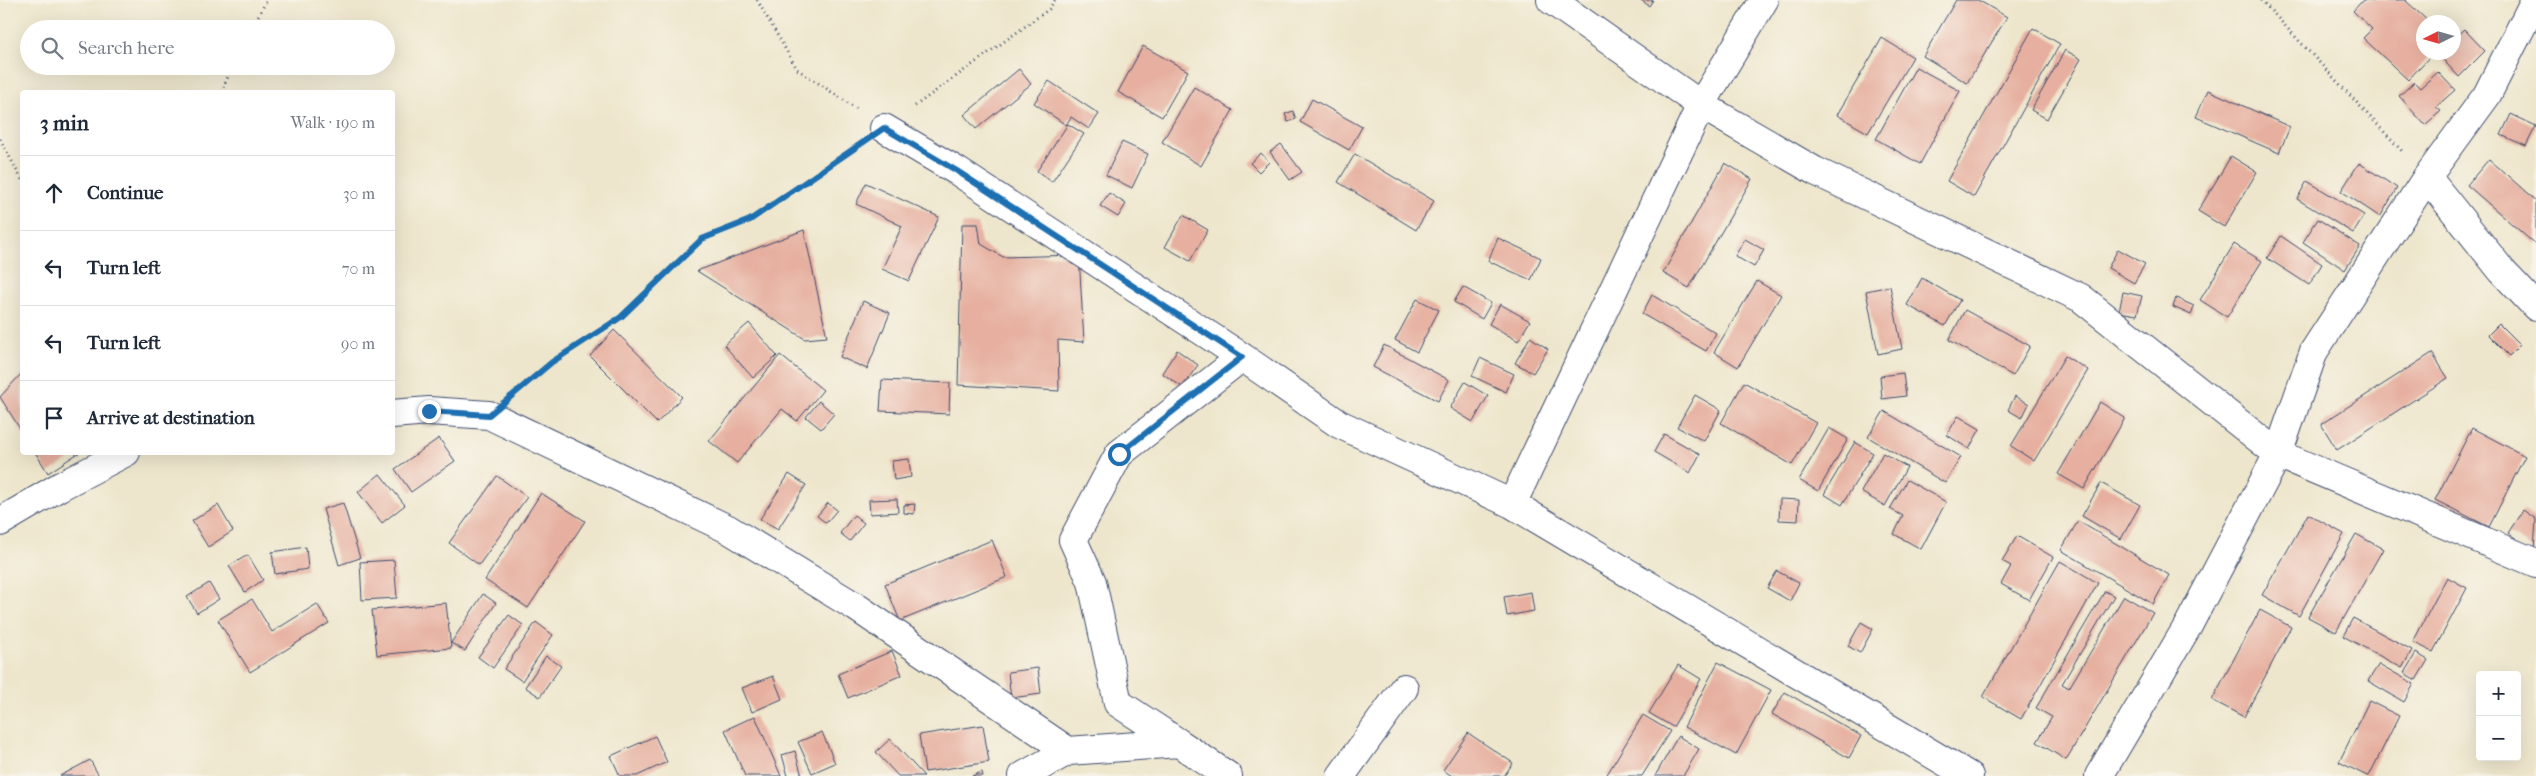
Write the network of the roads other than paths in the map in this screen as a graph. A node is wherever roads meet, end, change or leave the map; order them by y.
1 (1552, 0) edge
2 (1764, 0) edge
3 (2535, 0) edge
4 (1701, 105) junction
5 (884, 128) road end
6 (2427, 177) junction
7 (2536, 307) edge
8 (1242, 357) junction
9 (395, 414) edge
10 (2278, 454) junction
11 (120, 455) edge
12 (1512, 504) junction
13 (0, 522) edge
14 (2536, 563) edge
15 (1404, 688) dead end
16 (1179, 743) junction
17 (1068, 750) junction
18 (1024, 776) edge
19 (1228, 776) edge
20 (1341, 776) edge
21 (1968, 776) edge
22 (2099, 776) edge

1 - 4 street
2 - 4 street
3 - 6 street
4 - 10 street
4 - 12 street
5 - 8 street
6 - 7 street
6 - 10 street
8 - 12 street
8 - 16 street
9 - 17 street
10 - 14 street
10 - 22 street
11 - 13 street
12 - 21 street
15 - 20 street
16 - 17 street
16 - 19 street
17 - 18 street

